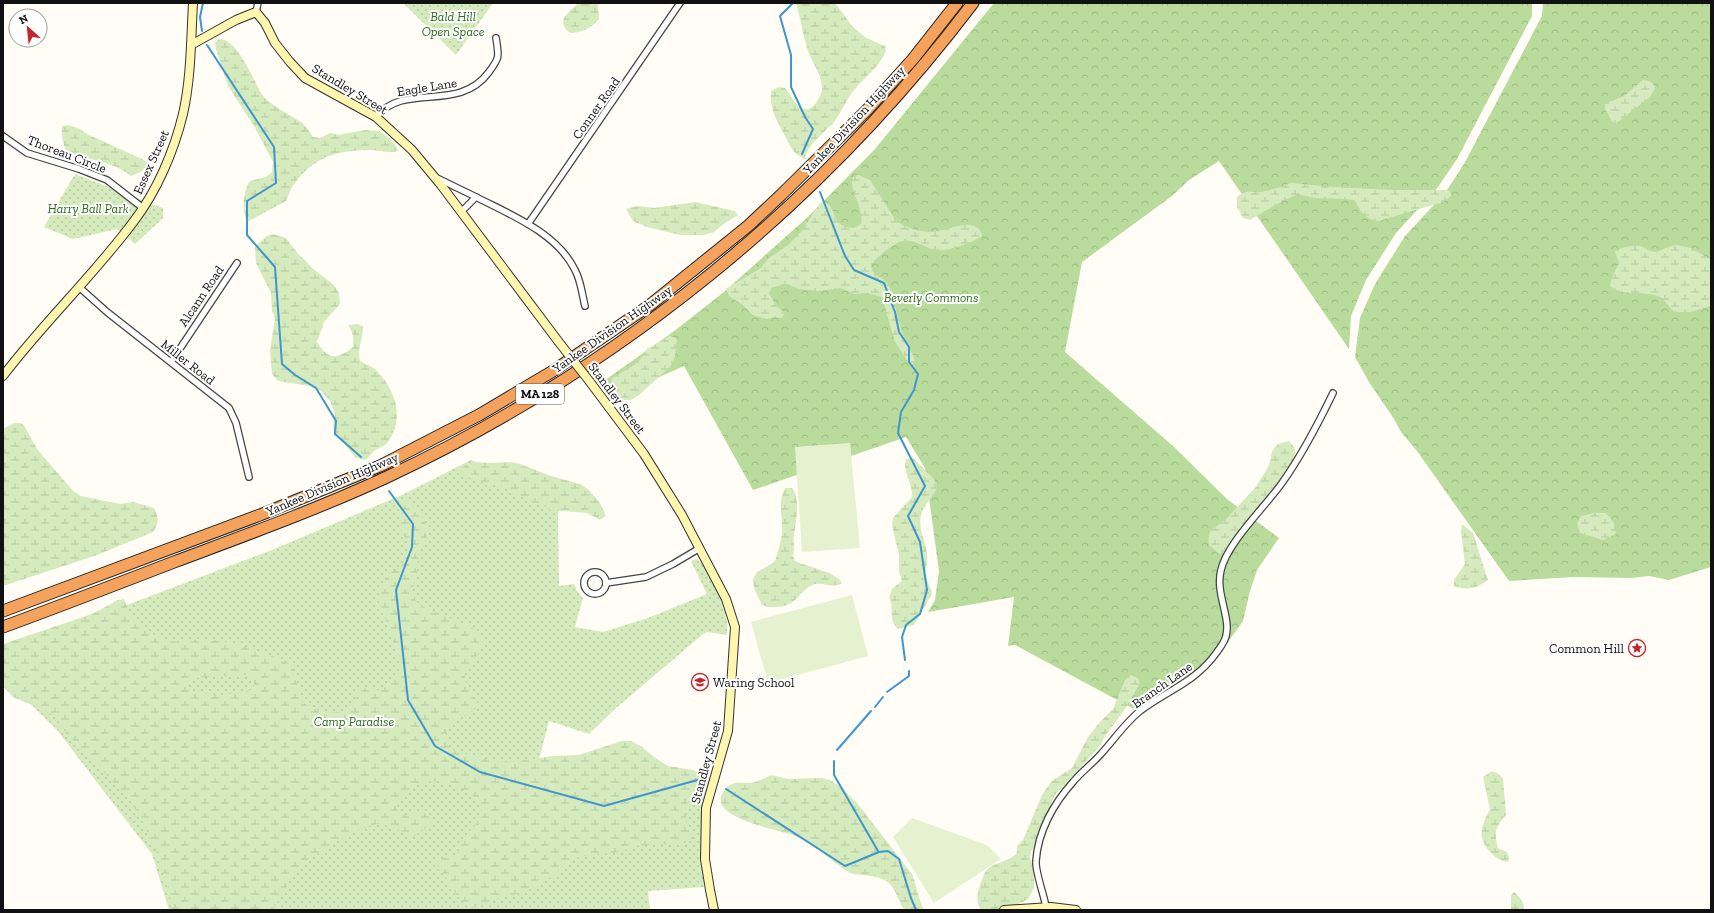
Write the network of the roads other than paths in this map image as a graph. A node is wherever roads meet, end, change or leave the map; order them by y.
1 (193, 3) edge
2 (258, 3) edge
3 (680, 3) edge
4 (957, 3) edge
5 (973, 3) edge
6 (256, 12) junction
7 (496, 38) dead end
8 (191, 45) junction
9 (376, 117) junction
10 (3, 136) edge
11 (434, 177) junction
12 (476, 197) junction
13 (143, 208) junction
14 (461, 212) junction
15 (528, 224) junction
16 (237, 263) dead end
17 (79, 287) junction
18 (585, 306) dead end
19 (171, 362) junction
20 (4, 373) edge
21 (1333, 393) dead end
22 (249, 477) dead end
23 (700, 548) junction
24 (606, 583) dead end
25 (3, 611) edge
26 (3, 627) edge
27 (1046, 907) junction
28 (714, 910) edge
29 (1004, 910) edge
30 (1076, 910) edge

1 - 8 street, Essex Street
2 - 6 street
3 - 15 street, Conner Road
4 - 25 highway, Yankee Division Highway / MA 128
5 - 26 highway, Yankee Division Highway / MA 128
6 - 8 street
6 - 9 street, Standley Street
7 - 9 street, Eagle Lane
8 - 13 street, Essex Street
9 - 11 street, Standley Street
10 - 13 street, Thoreau Circle
11 - 12 street
11 - 14 street, Standley Street
12 - 14 street
12 - 15 street
13 - 17 street, Essex Street
14 - 23 street, Standley Street, bridge
15 - 18 street
16 - 19 street, Alcann Road
17 - 19 street, Miller Road
17 - 20 street, Essex Street
19 - 22 street, Miller Road
21 - 27 street, Branch Lane
23 - 24 street
23 - 28 street, Standley Street
27 - 29 street
27 - 30 street

